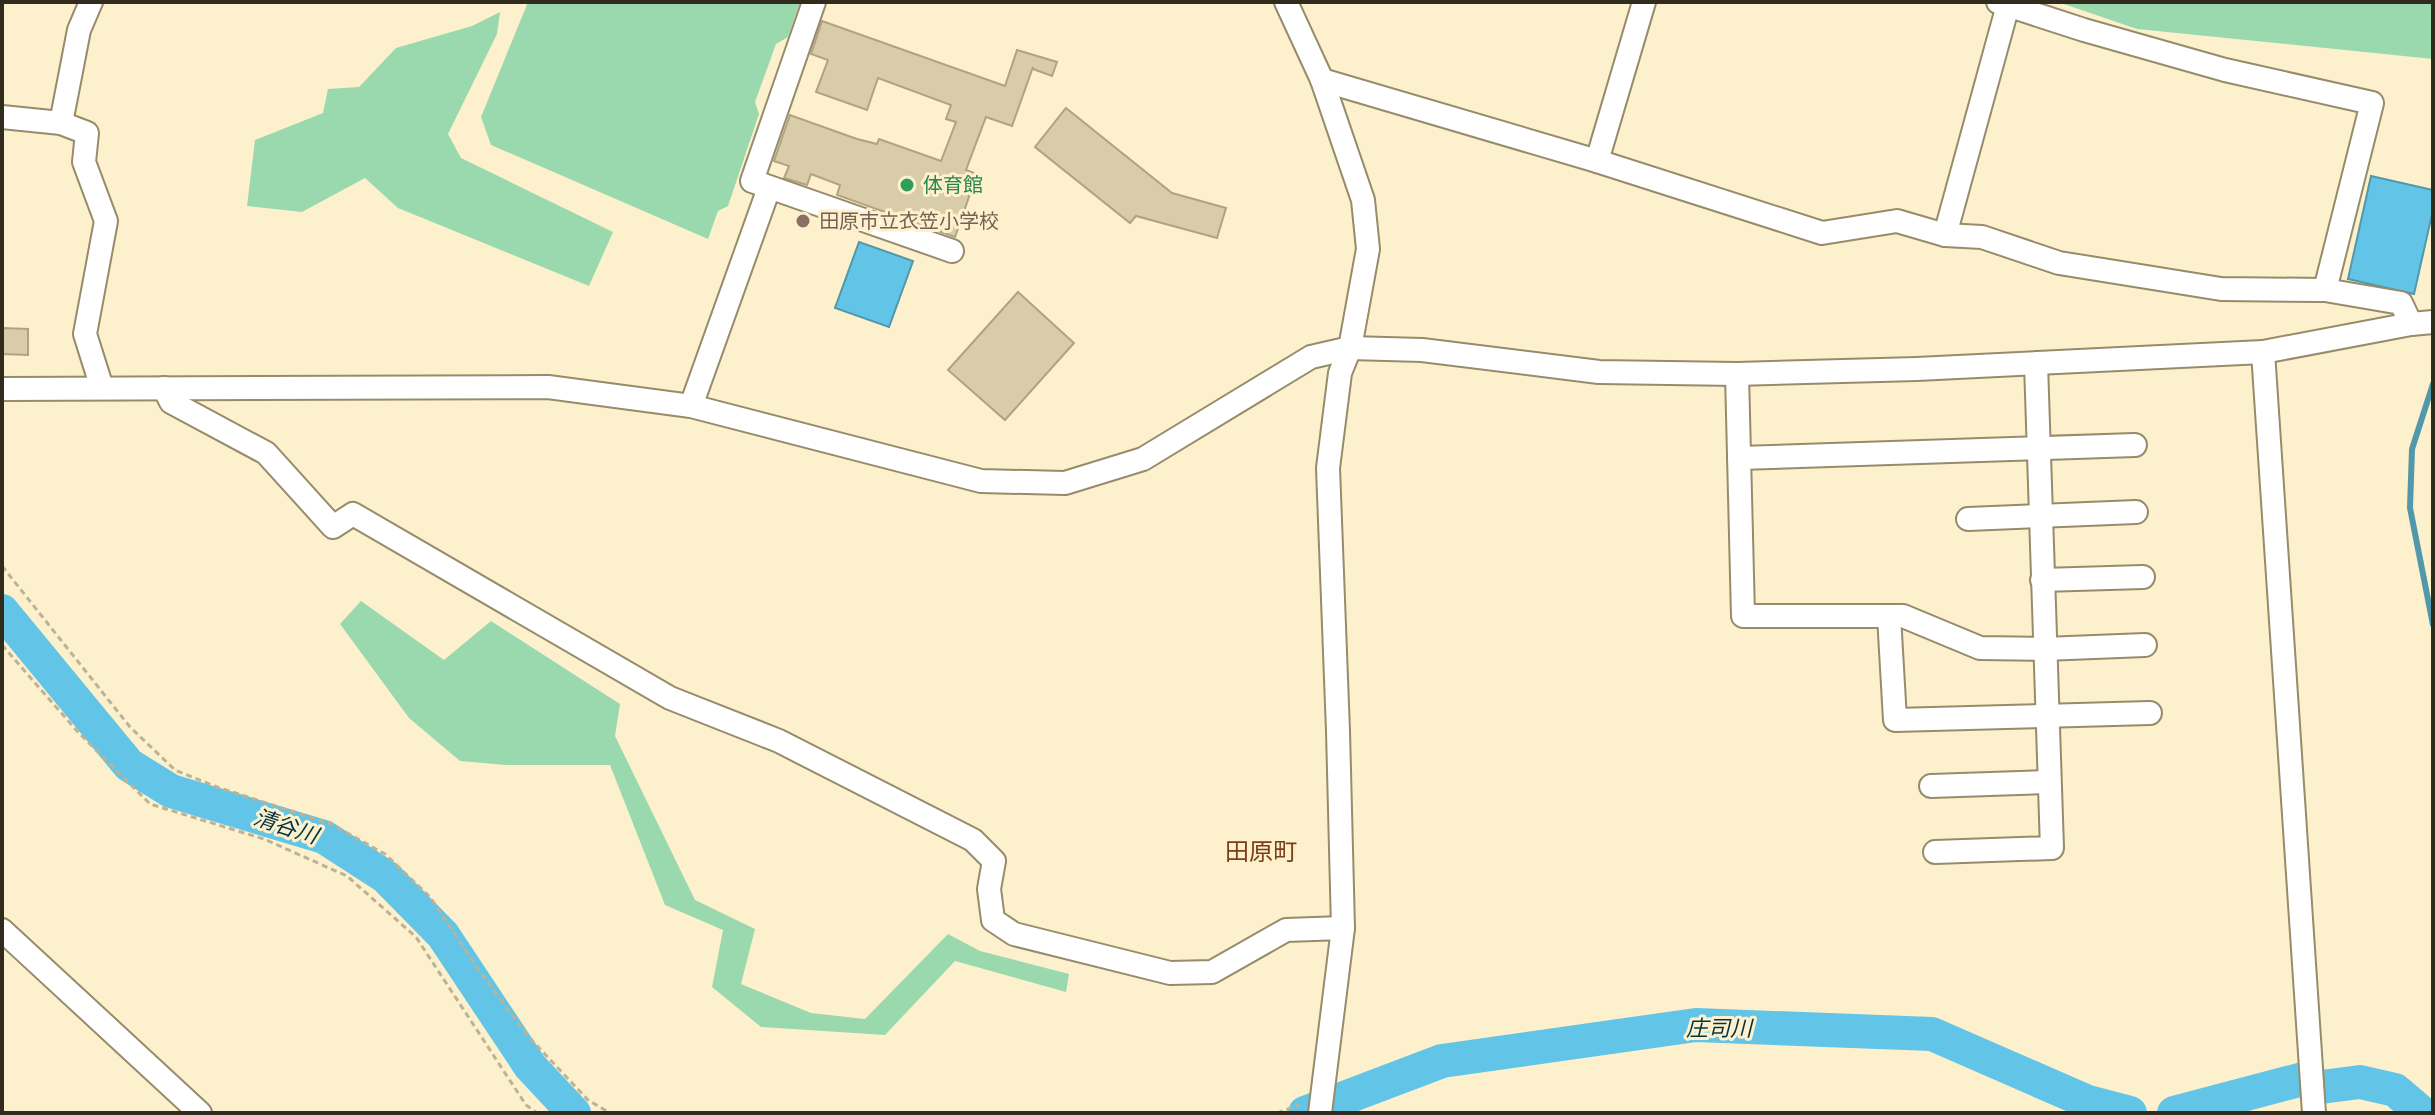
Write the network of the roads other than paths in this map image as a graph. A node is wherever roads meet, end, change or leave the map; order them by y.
1 (91, 2) edge
2 (814, 2) edge
3 (1286, 2) edge
4 (1644, 2) edge
5 (2003, 4) edge
6 (1322, 80) junction
7 (2, 117) edge
8 (61, 123) junction
9 (1597, 161) junction
10 (769, 188) junction
11 (1945, 235) junction
12 (952, 251) dead end
13 (2325, 290) junction
14 (2422, 323) edge
15 (1350, 348) junction
16 (2263, 352) junction
17 (2036, 364) junction
18 (1737, 374) junction
19 (102, 388) junction
20 (164, 388) junction
21 (2, 389) edge
22 (691, 406) junction
23 (2135, 445) dead end
24 (2038, 449) junction
25 (1739, 458) junction
26 (2136, 512) dead end
27 (2040, 516) junction
28 (1968, 519) dead end
29 (2143, 577) dead end
30 (2042, 580) junction
31 (1889, 616) junction
32 (2145, 645) dead end
33 (2044, 649) junction
34 (2150, 713) dead end
35 (2046, 716) junction
36 (2049, 782) junction
37 (1931, 786) dead end
38 (1935, 852) dead end
39 (1343, 928) junction
40 (2, 930) edge
41 (200, 1113) edge
42 (1320, 1113) edge
43 (2314, 1113) edge

1 - 8 street
2 - 10 street
3 - 6 street
4 - 9 street
5 - 11 street
5 - 13 street
6 - 9 street
6 - 15 street
7 - 8 street
8 - 19 street
9 - 11 street
10 - 12 street
10 - 22 street
11 - 13 street
13 - 14 street
14 - 16 street
15 - 18 street
15 - 22 street
15 - 39 street
16 - 17 street
16 - 43 street
17 - 18 street
17 - 24 street
18 - 25 street
19 - 20 street
19 - 21 street
20 - 22 street
20 - 39 street
23 - 24 street
24 - 25 street
24 - 27 street
25 - 31 street
26 - 27 street
27 - 28 street
27 - 30 street
29 - 30 street
30 - 33 street
31 - 33 street
31 - 35 street
32 - 33 street
33 - 35 street
34 - 35 street
35 - 36 street
36 - 37 street
36 - 38 street
39 - 42 street
40 - 41 street

